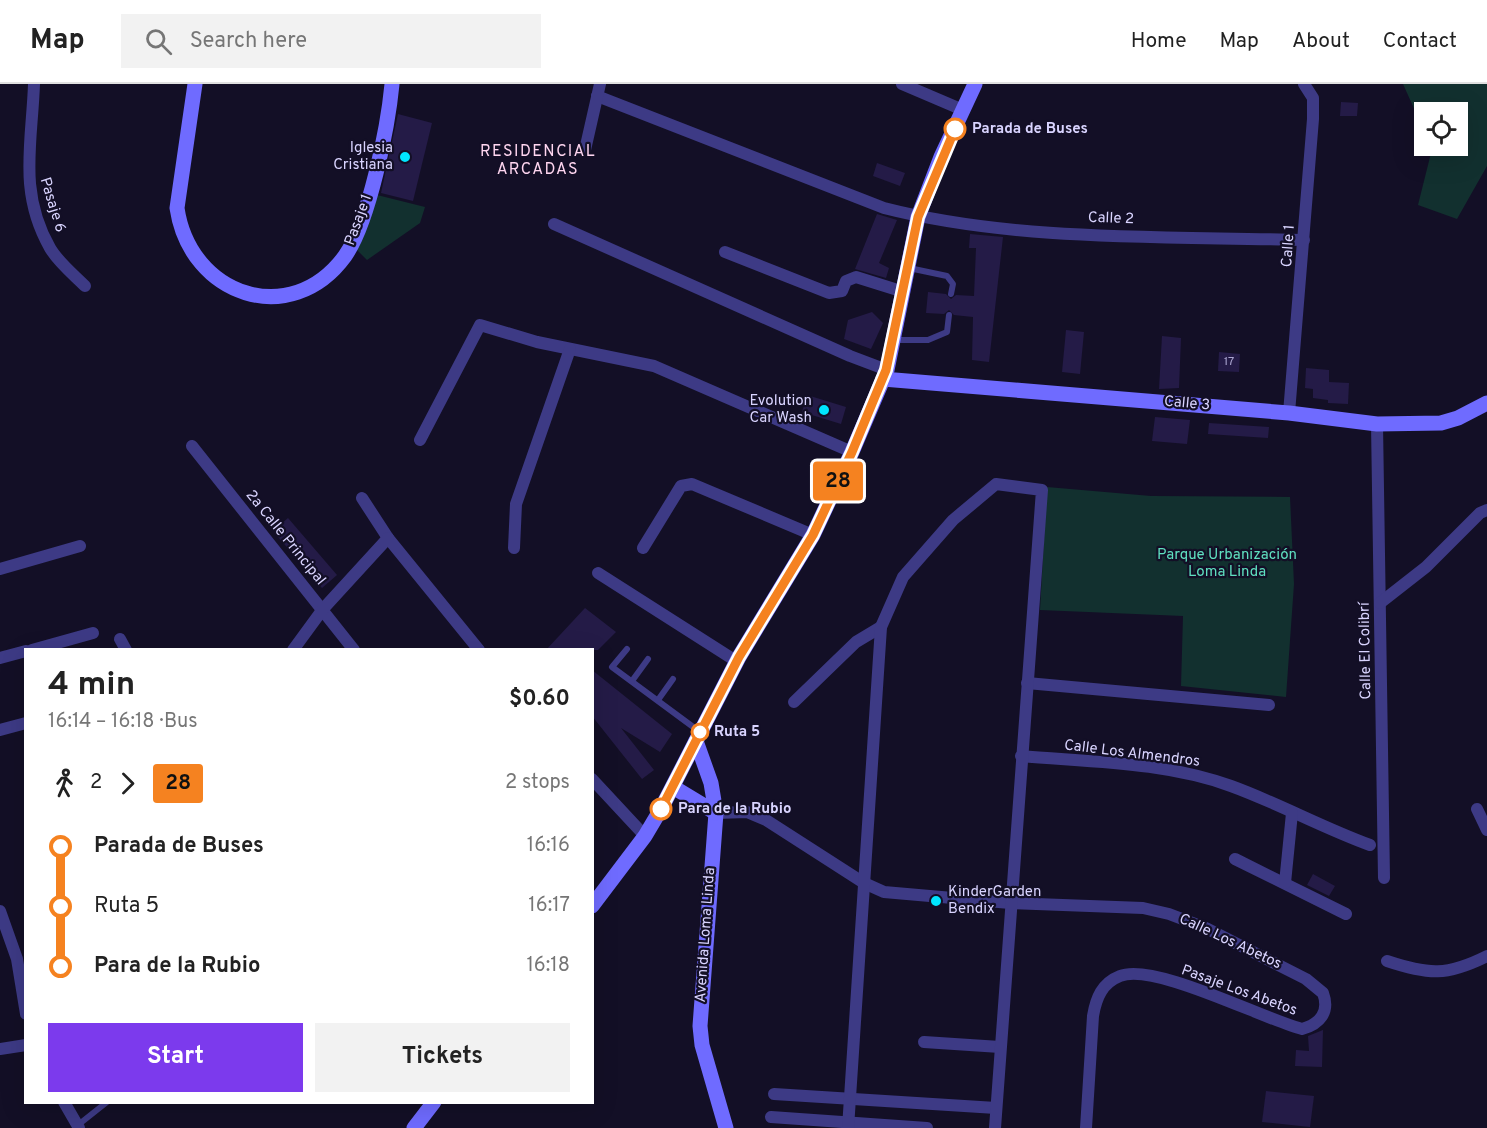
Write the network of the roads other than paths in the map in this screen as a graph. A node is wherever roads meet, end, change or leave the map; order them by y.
1 (34, 84) edge
2 (195, 84) edge
3 (392, 84) edge
4 (902, 84) edge
5 (975, 84) edge
6 (1304, 84) edge
7 (598, 90) edge
8 (963, 110) junction
9 (585, 150) dead end
10 (918, 217) junction
11 (554, 224) dead end
12 (1304, 240) junction
13 (725, 252) dead end
14 (909, 268) junction
15 (85, 286) dead end
16 (904, 292) junction
17 (951, 294) dead end
18 (949, 315) dead end
19 (894, 340) junction
20 (570, 349) junction
21 (885, 374) junction
22 (1487, 404) edge
23 (1289, 413) junction
24 (1377, 424) junction
25 (420, 440) dead end
26 (192, 446) dead end
27 (852, 452) junction
28 (362, 498) dead end
29 (1487, 510) edge
30 (813, 535) junction
31 (388, 538) junction
32 (80, 546) dead end
33 (514, 548) dead end
34 (644, 548) dead end
35 (0, 569) edge
36 (597, 573) dead end
37 (1380, 603) junction
38 (323, 609) junction
39 (881, 627) junction
40 (93, 633) dead end
41 (39, 648) edge
42 (295, 648) edge
43 (352, 648) edge
44 (477, 648) edge
45 (627, 649) dead end
46 (24, 652) edge
47 (0, 658) edge
48 (648, 660) dead end
49 (736, 661) junction
50 (673, 679) dead end
51 (632, 681) junction
52 (1027, 683) junction
53 (658, 700) junction
54 (794, 702) dead end
55 (1269, 705) dead end
56 (24, 724) edge
57 (0, 730) edge
58 (698, 736) junction
59 (1021, 756) junction
60 (594, 781) edge
61 (673, 787) junction
62 (1478, 809) dead end
63 (716, 813) junction
64 (1292, 813) junction
65 (1487, 830) edge
66 (645, 836) junction
67 (1370, 845) dead end
68 (1235, 859) dead end
69 (1384, 878) dead end
70 (864, 883) junction
71 (1285, 883) junction
72 (594, 903) edge
73 (1010, 903) junction
74 (0, 911) edge
75 (1346, 914) dead end
76 (1487, 956) edge
77 (1387, 961) dead end
78 (24, 1002) edge
79 (1325, 1011) joint
80 (924, 1042) dead end
81 (24, 1045) edge
82 (1000, 1047) junction
83 (0, 1049) edge
84 (774, 1094) dead end
85 (848, 1098) junction
86 (65, 1104) edge
87 (104, 1104) edge
88 (432, 1104) edge
89 (996, 1108) junction
90 (771, 1117) dead end
91 (848, 1125) edge
92 (78, 1127) edge
93 (414, 1128) edge
94 (726, 1128) edge
95 (927, 1128) edge
96 (995, 1128) edge
97 (1086, 1128) edge

1 - 15 street, Pasaje 6
2 - 3 street, Pasaje 1
4 - 8 street
5 - 8 street
6 - 12 street, Calle 1
7 - 9 street
7 - 10 street, Calle 2
8 - 10 street
10 - 12 street, Calle 2
10 - 14 street
11 - 21 street
12 - 23 street, Calle 1
13 - 16 street
14 - 16 street
14 - 17 lane
16 - 19 street
18 - 19 lane
19 - 21 street
20 - 25 street
20 - 27 street
20 - 33 street
21 - 23 street, Calle 3
21 - 27 street
22 - 24 street, Calle 3
23 - 24 street, Calle 3
24 - 37 street, Calle El Colibrí
26 - 38 street, 2a Calle Principal
27 - 30 street
28 - 31 street
29 - 37 street
30 - 34 street
30 - 49 street
31 - 38 street
31 - 44 street
32 - 35 street
36 - 49 street
37 - 69 street, Calle El Colibrí
38 - 42 street
38 - 43 street, 2a Calle Principal
39 - 52 street
39 - 54 street
39 - 70 street
40 - 41 street
45 - 51 lane
46 - 47 street
48 - 51 lane
49 - 58 street
50 - 53 lane
51 - 53 lane
52 - 55 street
52 - 59 street
53 - 58 lane
56 - 57 street
58 - 61 street
58 - 63 street, Avenida Loma Linda
59 - 64 street, Calle Los Almendros
59 - 73 street
60 - 66 street
61 - 63 street
61 - 66 street
62 - 65 street
63 - 70 street, Calle Los Abetos
63 - 94 street, Avenida Loma Linda
64 - 67 street, Calle Los Almendros
64 - 71 street
66 - 72 street
68 - 71 street
70 - 73 street, Calle Los Abetos
70 - 85 street
71 - 75 street
73 - 79 street, Calle Los Abetos
73 - 82 street
74 - 78 street
76 - 77 street
79 - 97 street, Pasaje Los Abetos
80 - 82 street
81 - 83 street
82 - 89 street
84 - 85 street
85 - 89 street
85 - 91 street
86 - 92 street
87 - 92 lane
88 - 93 street
89 - 96 street
90 - 91 street
91 - 95 street

